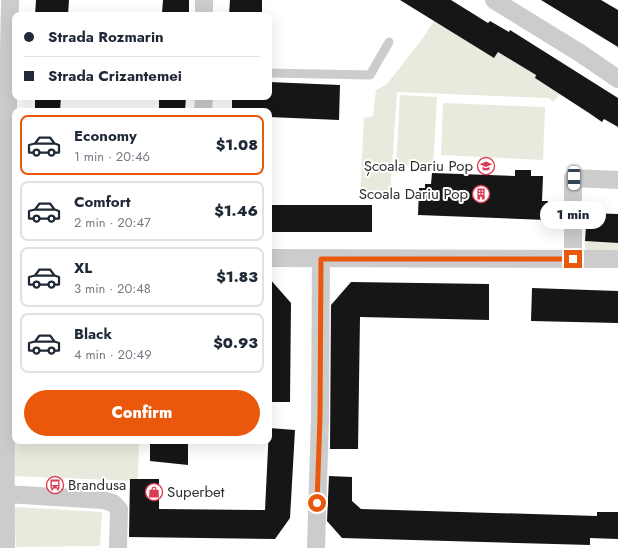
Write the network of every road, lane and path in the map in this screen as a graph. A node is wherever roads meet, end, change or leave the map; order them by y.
1 (10, 0) edge
2 (204, 0) edge
3 (494, 0) edge
4 (204, 12) edge
5 (12, 23) edge
6 (388, 42) dead end
7 (272, 73) edge
8 (618, 79) edge
9 (12, 109) edge
10 (618, 180) edge
11 (10, 258) edge
12 (272, 258) edge
13 (618, 258) edge
14 (321, 259) junction
15 (573, 259) junction
16 (6, 494) junction
17 (6, 548) edge
18 (118, 548) edge
19 (316, 548) edge

1 - 5 street
2 - 4 street
3 - 8 street
6 - 7 lane
9 - 11 street
10 - 15 street
11 - 16 street
12 - 14 street
13 - 15 street
14 - 15 street
14 - 19 street
16 - 17 street
16 - 18 street

